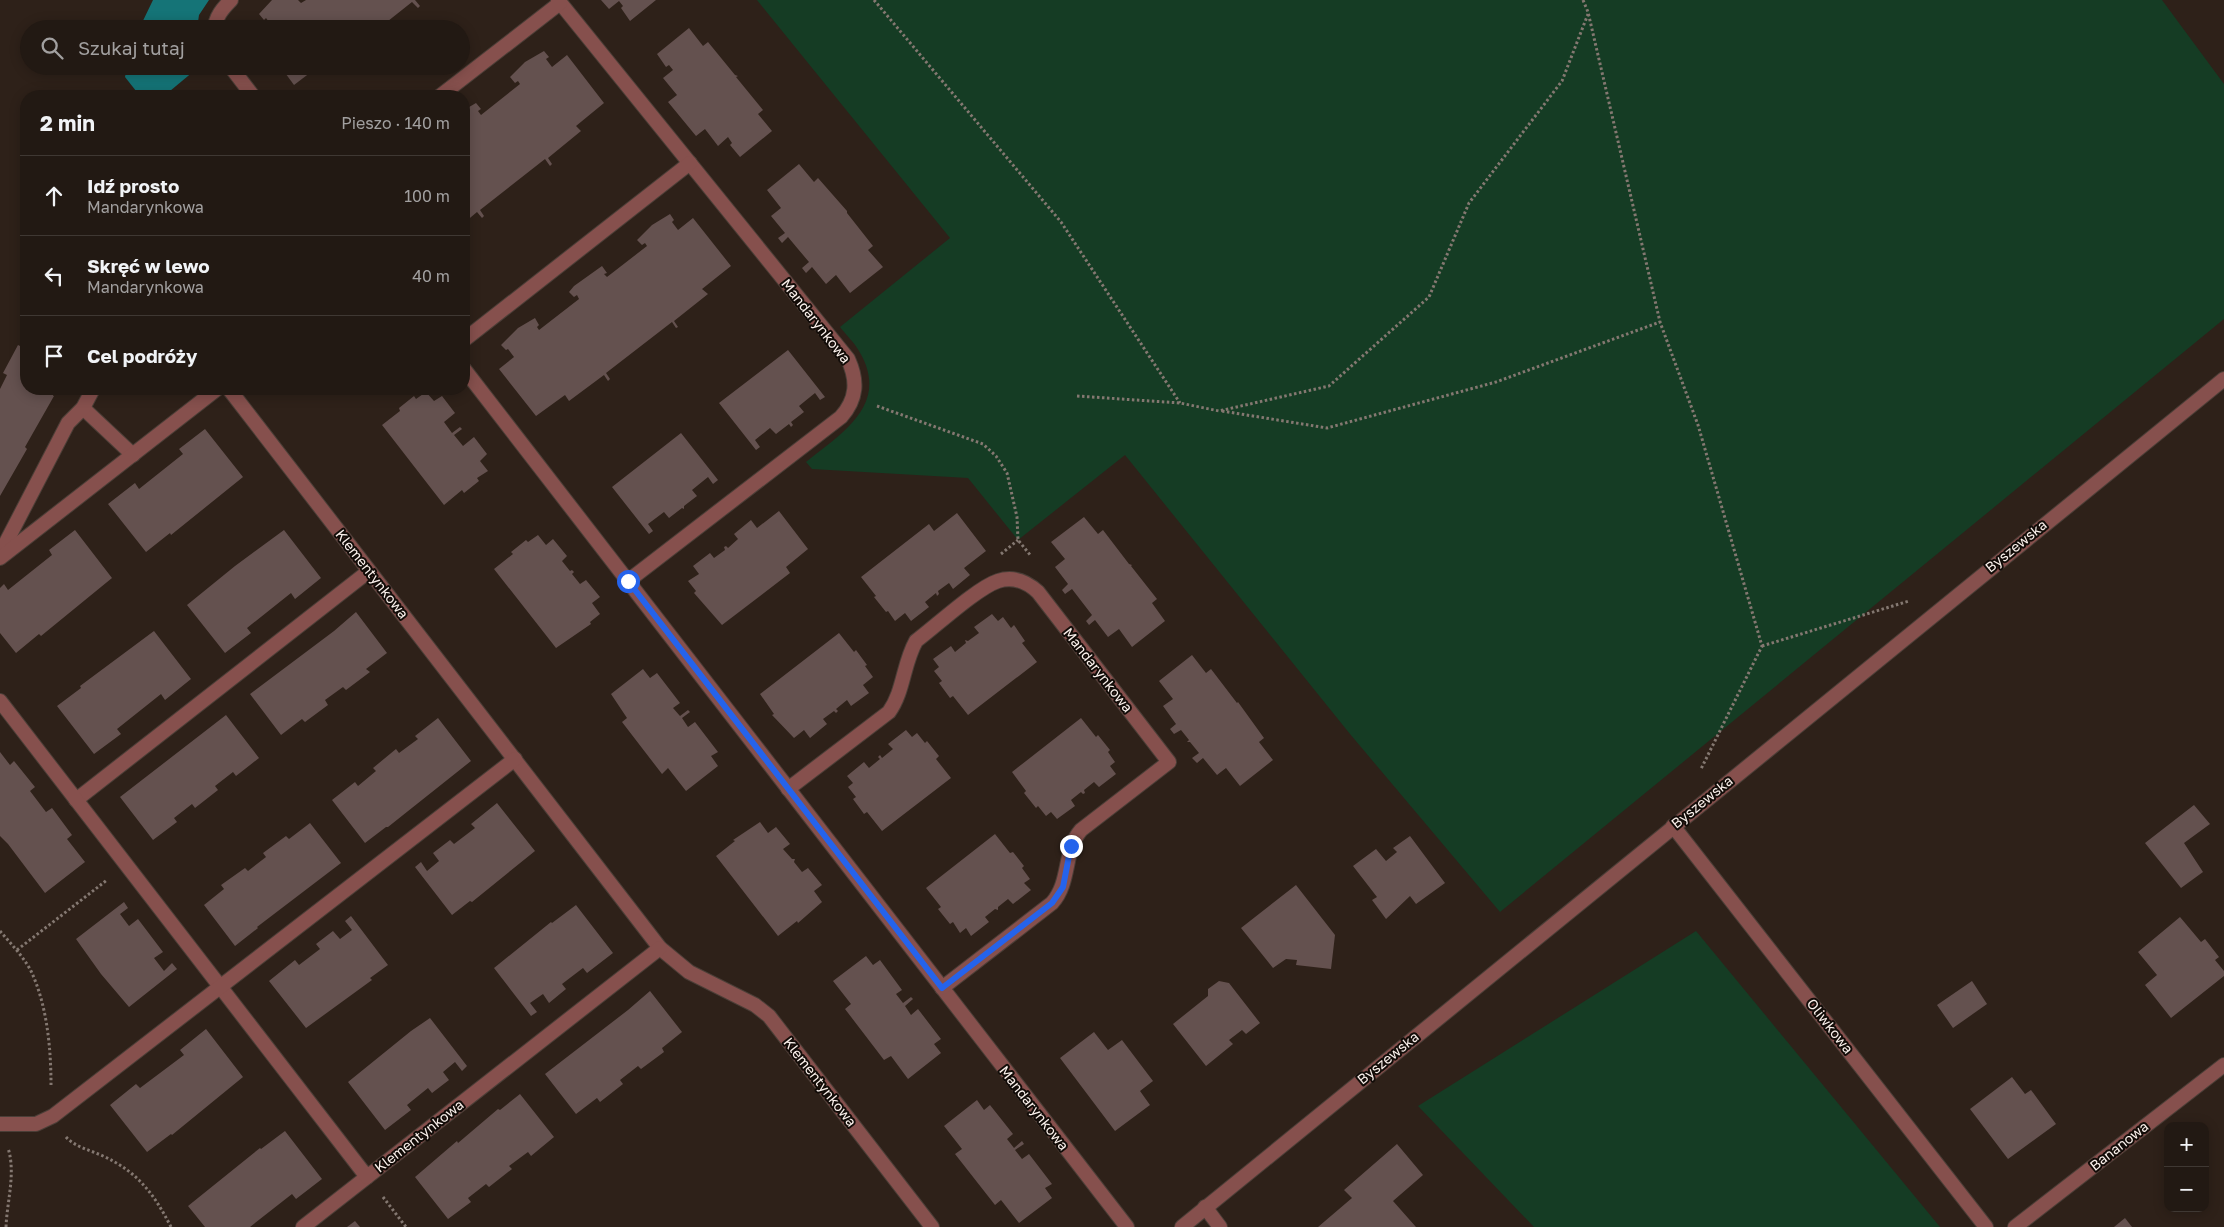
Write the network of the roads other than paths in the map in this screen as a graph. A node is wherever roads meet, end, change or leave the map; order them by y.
1 (231, 0) edge
2 (559, 1) edge
3 (217, 20) edge
4 (470, 72) edge
5 (237, 75) edge
6 (466, 75) edge
7 (248, 90) edge
8 (448, 90) edge
9 (690, 163) junction
10 (470, 335) edge
11 (470, 377) edge
12 (2224, 379) edge
13 (90, 395) edge
14 (209, 395) edge
15 (233, 395) edge
16 (83, 408) junction
17 (133, 455) junction
18 (0, 556) edge
19 (369, 571) junction
20 (628, 581) junction
21 (0, 701) edge
22 (515, 759) junction
23 (788, 789) junction
24 (76, 800) junction
25 (1673, 826) junction
26 (660, 948) junction
27 (221, 987) junction
28 (942, 988) junction
29 (2224, 1065) edge
30 (0, 1124) edge
31 (367, 1176) junction
32 (1205, 1208) junction
33 (303, 1227) edge
34 (932, 1227) edge
35 (1126, 1227) edge
36 (1182, 1227) edge
37 (1220, 1227) edge
38 (1986, 1227) edge
39 (2015, 1227) edge

1 - 3 street
2 - 4 street, Mandarynkowa
2 - 9 street, Mandarynkowa
5 - 7 street
6 - 8 street, Mandarynkowa
9 - 10 street
9 - 20 street, Mandarynkowa
11 - 20 street, Mandarynkowa
12 - 25 street, Byszewska
13 - 16 street
14 - 17 street
15 - 19 street, Klementynkowa
16 - 17 street
16 - 18 street
17 - 18 street
19 - 22 street, Klementynkowa
19 - 24 street
20 - 23 street, Mandarynkowa
21 - 24 street, Klementynkowa
22 - 26 street, Klementynkowa
22 - 27 street
23 - 28 street, Mandarynkowa
23 - 28 street, Mandarynkowa
24 - 27 street, Klementynkowa
25 - 32 street, Byszewska
25 - 38 street, Oliwkowa
26 - 31 street, Klementynkowa
26 - 34 street, Klementynkowa
27 - 30 street
27 - 31 street, Klementynkowa
28 - 35 street, Mandarynkowa
29 - 39 street, Bananowa
31 - 33 street
32 - 36 street, Byszewska
32 - 37 street

